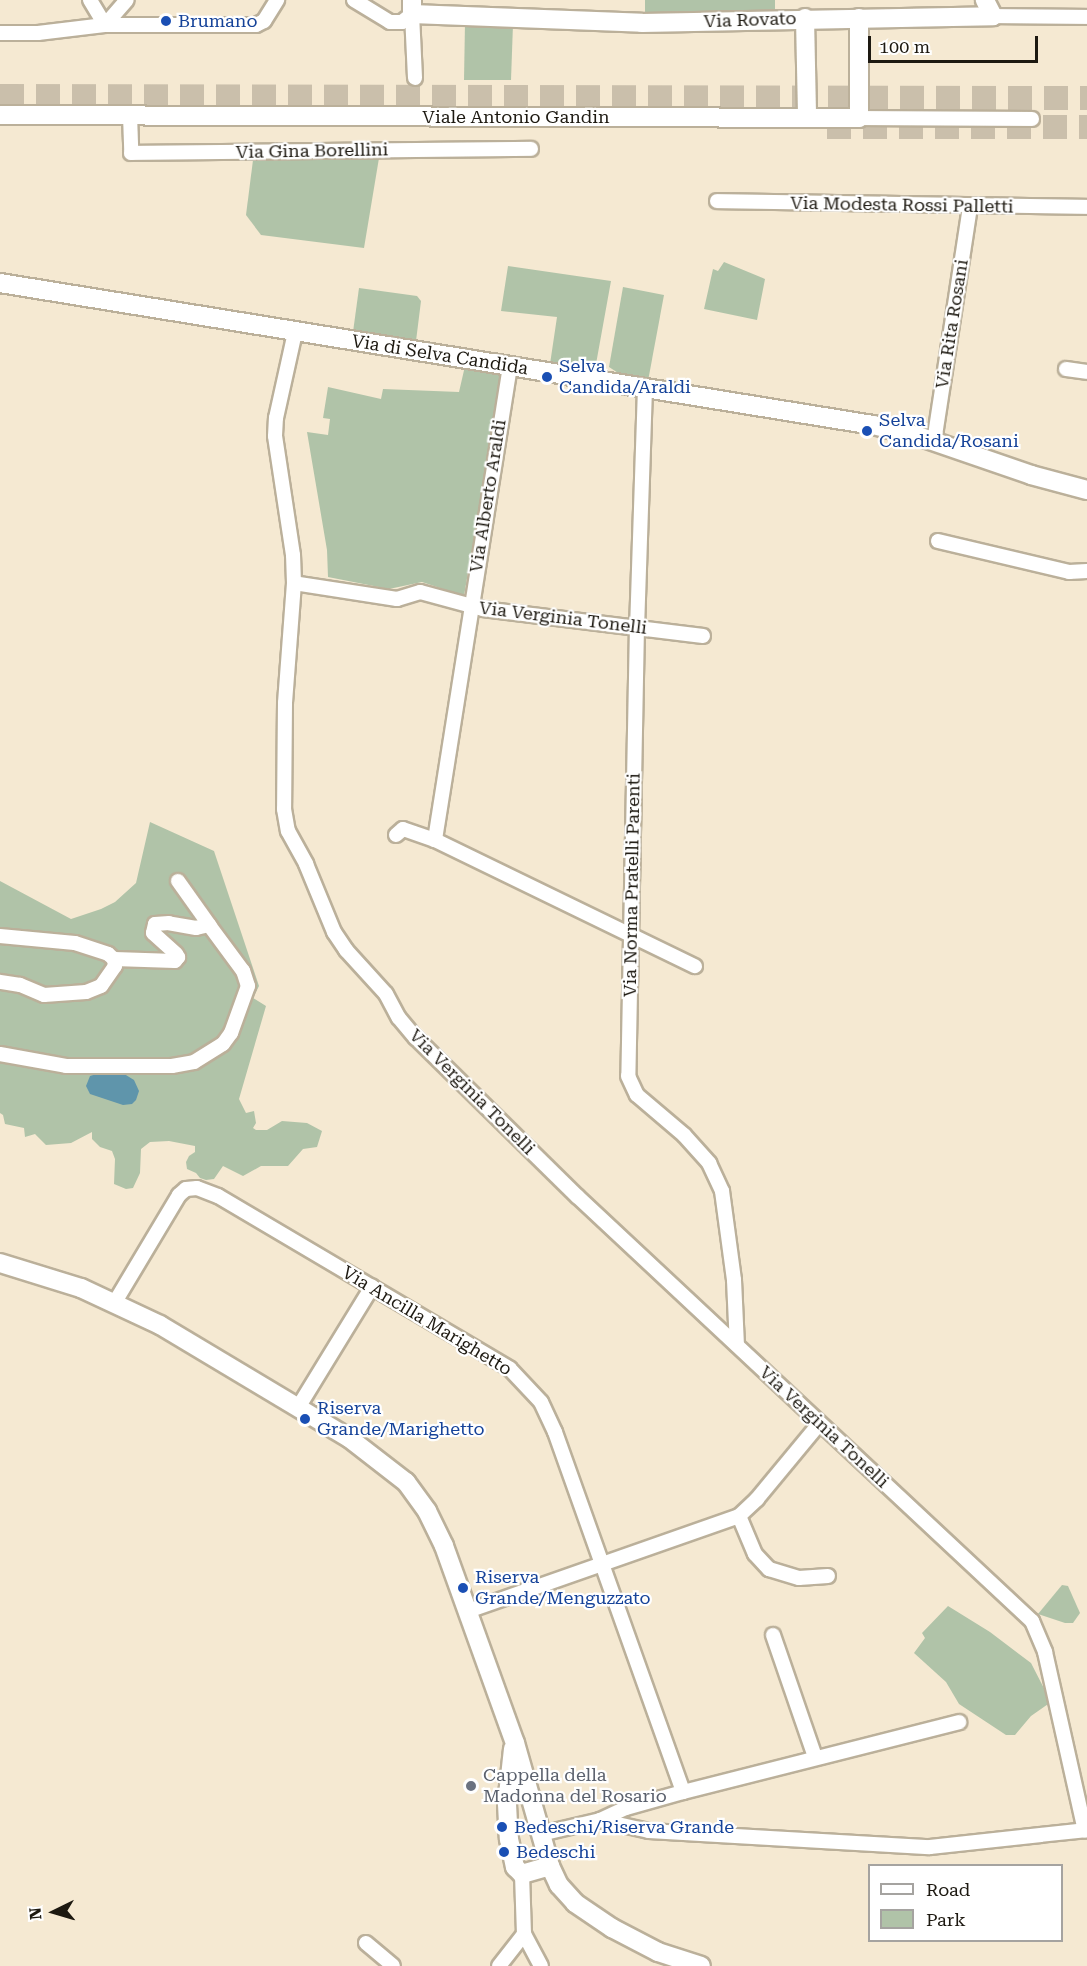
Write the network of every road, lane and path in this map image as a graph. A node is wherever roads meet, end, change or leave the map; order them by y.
1 (90, 0) edge
2 (127, 0) edge
3 (277, 0) edge
4 (354, 0) edge
5 (487, 0) edge
6 (412, 7) edge
7 (989, 8) edge
8 (1087, 17) edge
9 (480, 18) junction
10 (805, 18) junction
11 (859, 18) junction
12 (105, 25) junction
13 (0, 33) edge
14 (415, 78) dead end
15 (0, 115) edge
16 (130, 115) junction
17 (807, 117) junction
18 (859, 117) junction
19 (1032, 119) dead end
20 (531, 149) dead end
21 (717, 201) dead end
22 (970, 207) junction
23 (1087, 207) edge
24 (0, 283) edge
25 (295, 332) junction
26 (510, 366) junction
27 (1066, 369) dead end
28 (1087, 372) edge
29 (645, 388) junction
30 (934, 442) junction
31 (1087, 490) edge
32 (938, 541) dead end
33 (1087, 571) edge
34 (294, 583) junction
35 (470, 606) junction
36 (637, 626) junction
37 (703, 636) dead end
38 (396, 835) dead end
39 (435, 840) junction
40 (178, 880) dead end
41 (210, 926) junction
42 (631, 934) junction
43 (0, 936) edge
44 (114, 958) junction
45 (695, 966) dead end
46 (0, 982) edge
47 (0, 1054) edge
48 (0, 1263) edge
49 (372, 1287) junction
50 (115, 1302) junction
51 (737, 1345) junction
52 (299, 1406) junction
53 (819, 1424) junction
54 (739, 1516) junction
55 (603, 1562) junction
56 (828, 1576) dead end
57 (468, 1611) junction
58 (773, 1635) dead end
59 (959, 1722) dead end
60 (510, 1733) junction
61 (815, 1757) junction
62 (683, 1792) junction
63 (530, 1793) junction
64 (507, 1798) junction
65 (600, 1820) junction
66 (1086, 1831) edge
67 (541, 1834) junction
68 (550, 1866) junction
69 (522, 1874) junction
70 (524, 1934) junction
71 (366, 1943) dead end
72 (393, 1966) edge
73 (500, 1966) edge
74 (541, 1966) edge
75 (701, 1966) edge

1 - 12 street
2 - 12 street
3 - 12 street
4 - 6 street
5 - 9 street
6 - 9 street, Via Rovato
6 - 14 street
7 - 8 street, Via Rovato
7 - 11 street, Via Rovato
9 - 10 street, Via Rovato
10 - 11 street, Via Rovato
10 - 17 street
11 - 18 street
12 - 13 street
15 - 16 street, Viale Antonio Gandin
16 - 17 street, Viale Antonio Gandin
16 - 20 street, Via Gina Borellini
17 - 18 street, Viale Antonio Gandin
18 - 19 street, Viale Antonio Gandin
21 - 22 street, Via Modesta Rossi Palletti
22 - 23 street, Via Modesta Rossi Palletti
22 - 30 street, Via Rita Rosani
24 - 25 street, Via di Selva Candida
25 - 26 street, Via di Selva Candida
25 - 34 street
26 - 29 street, Via di Selva Candida
26 - 35 street, Via Alberto Araldi
27 - 28 street
29 - 30 street, Via di Selva Candida
29 - 36 street, Via Norma Pratelli Parenti
30 - 31 street, Via di Selva Candida
32 - 33 street
34 - 35 street, Via Verginia Tonelli
34 - 51 street, Via Verginia Tonelli
35 - 36 street, Via Verginia Tonelli
35 - 39 street, Via Alberto Araldi
36 - 37 street, Via Verginia Tonelli
36 - 42 street, Via Norma Pratelli Parenti
38 - 39 street
39 - 42 street
40 - 41 street
41 - 44 street
41 - 47 street
42 - 45 street
42 - 51 street, Via Norma Pratelli Parenti
43 - 44 street
44 - 46 street
48 - 50 street
49 - 50 street, Via Ancilla Marighetto
49 - 52 street
49 - 55 street, Via Ancilla Marighetto
50 - 52 street
51 - 53 street, Via Verginia Tonelli
52 - 57 street
53 - 54 street
53 - 66 street, Via Verginia Tonelli
54 - 55 street
54 - 56 street
55 - 57 street
55 - 62 street, Via Ancilla Marighetto
57 - 60 street
58 - 61 street
59 - 61 street
60 - 63 street
60 - 64 street
61 - 62 street
62 - 65 street
63 - 64 street
63 - 67 street
64 - 69 street
65 - 66 street
65 - 67 street
67 - 68 street
68 - 69 street
68 - 75 street
69 - 70 street
70 - 73 street
70 - 74 street
71 - 72 street

